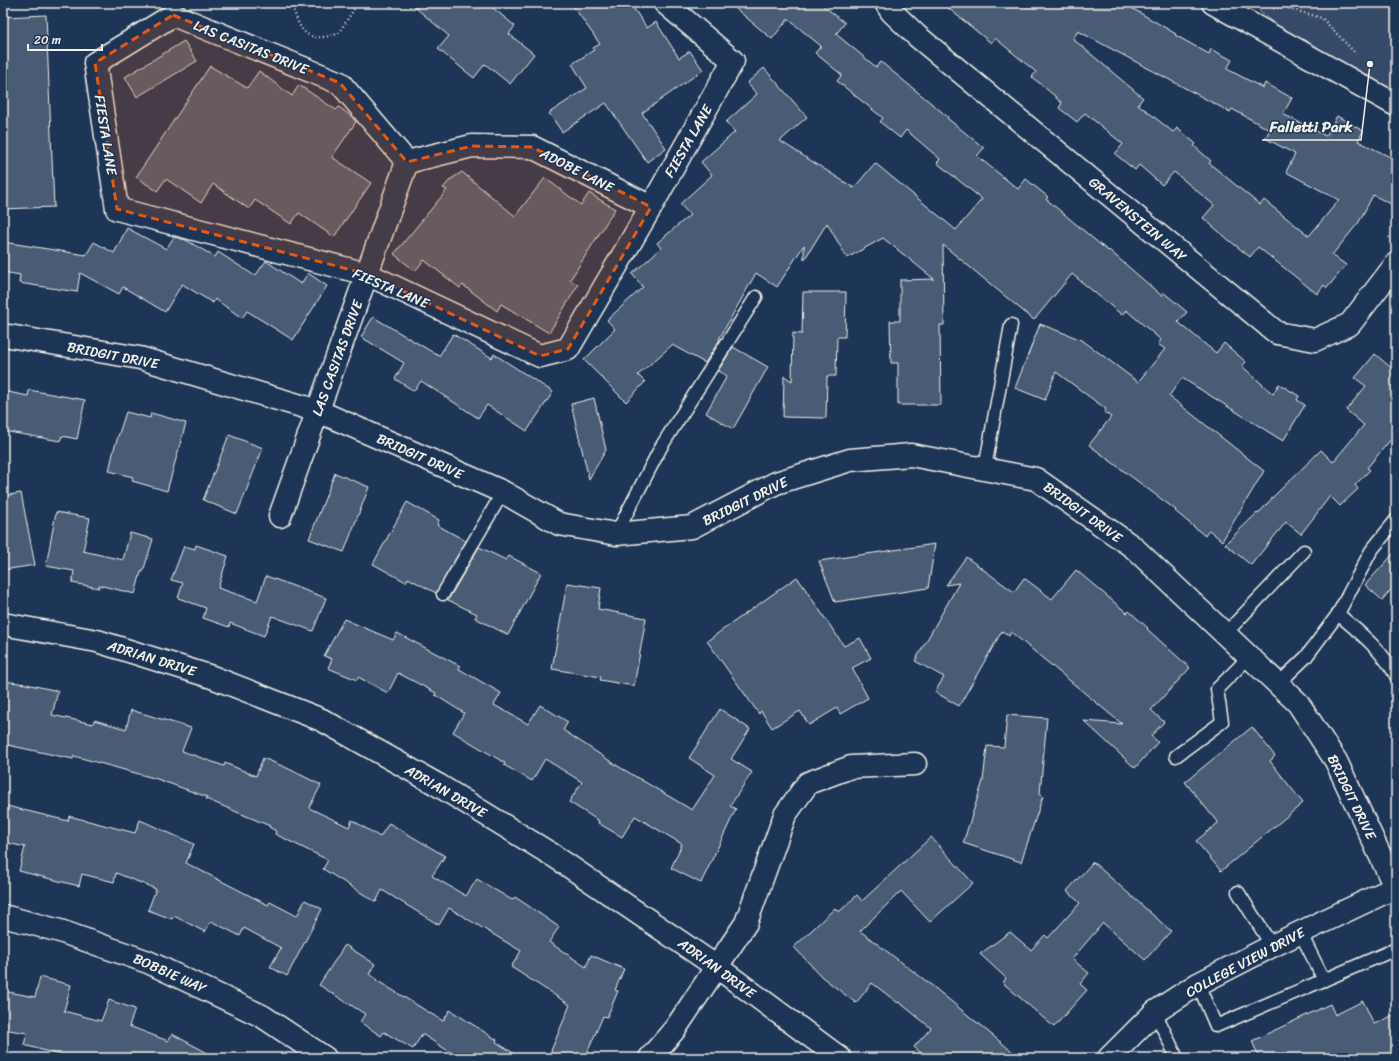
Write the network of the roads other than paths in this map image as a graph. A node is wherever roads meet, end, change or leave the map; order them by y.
1 (665, 3) edge
2 (886, 3) edge
3 (1215, 3) edge
4 (172, 9) edge
5 (1396, 105) edge
6 (407, 162) junction
7 (650, 207) junction
8 (1396, 264) edge
9 (367, 274) junction
10 (756, 296) dead end
11 (1011, 325) dead end
12 (3, 335) edge
13 (318, 411) junction
14 (985, 468) junction
15 (503, 492) junction
16 (280, 516) dead end
17 (1396, 520) edge
18 (616, 534) junction
19 (1304, 551) dead end
20 (443, 594) dead end
21 (1338, 614) junction
22 (3, 624) edge
23 (1225, 634) junction
24 (1249, 657) junction
25 (1396, 676) edge
26 (1277, 685) junction
27 (1176, 756) dead end
28 (915, 764) dead end
29 (1396, 887) edge
30 (1238, 892) dead end
31 (3, 916) edge
32 (1300, 932) junction
33 (1272, 946) junction
34 (1396, 949) edge
35 (717, 967) junction
36 (1324, 980) junction
37 (1198, 984) junction
38 (1155, 1012) junction
39 (325, 1058) edge
40 (650, 1058) edge
41 (840, 1058) edge
42 (1109, 1058) edge
43 (1177, 1058) edge

1 - 7 street, FIESTA LANE
2 - 8 street, GRAVENSTEIN WAY
3 - 5 street
4 - 6 street, LAS CASITAS DRIVE
4 - 9 street, FIESTA LANE
6 - 7 street, ADOBE LANE
6 - 9 street, LAS CASITAS DRIVE
7 - 9 street, FIESTA LANE
9 - 13 street, LAS CASITAS DRIVE
10 - 18 lane
11 - 14 lane
12 - 13 street, BRIDGIT DRIVE
13 - 15 street, BRIDGIT DRIVE
13 - 16 street, LAS CASITAS DRIVE
14 - 18 street, BRIDGIT DRIVE
14 - 23 street, BRIDGIT DRIVE
15 - 18 street, BRIDGIT DRIVE
15 - 20 lane
17 - 21 lane
19 - 23 lane
21 - 25 lane
21 - 26 lane
22 - 35 street, ADRIAN DRIVE
23 - 24 street, BRIDGIT DRIVE
24 - 26 street, BRIDGIT DRIVE
24 - 27 lane
26 - 29 street, BRIDGIT DRIVE
28 - 35 street
29 - 32 street, COLLEGE VIEW DRIVE
30 - 33 lane
31 - 39 street, BOBBIE WAY
32 - 33 street, COLLEGE VIEW DRIVE
32 - 36 lane
33 - 37 street, COLLEGE VIEW DRIVE
34 - 36 lane
35 - 40 street
35 - 41 street, ADRIAN DRIVE
36 - 37 lane
37 - 38 street, COLLEGE VIEW DRIVE
38 - 42 street, COLLEGE VIEW DRIVE
38 - 43 lane

